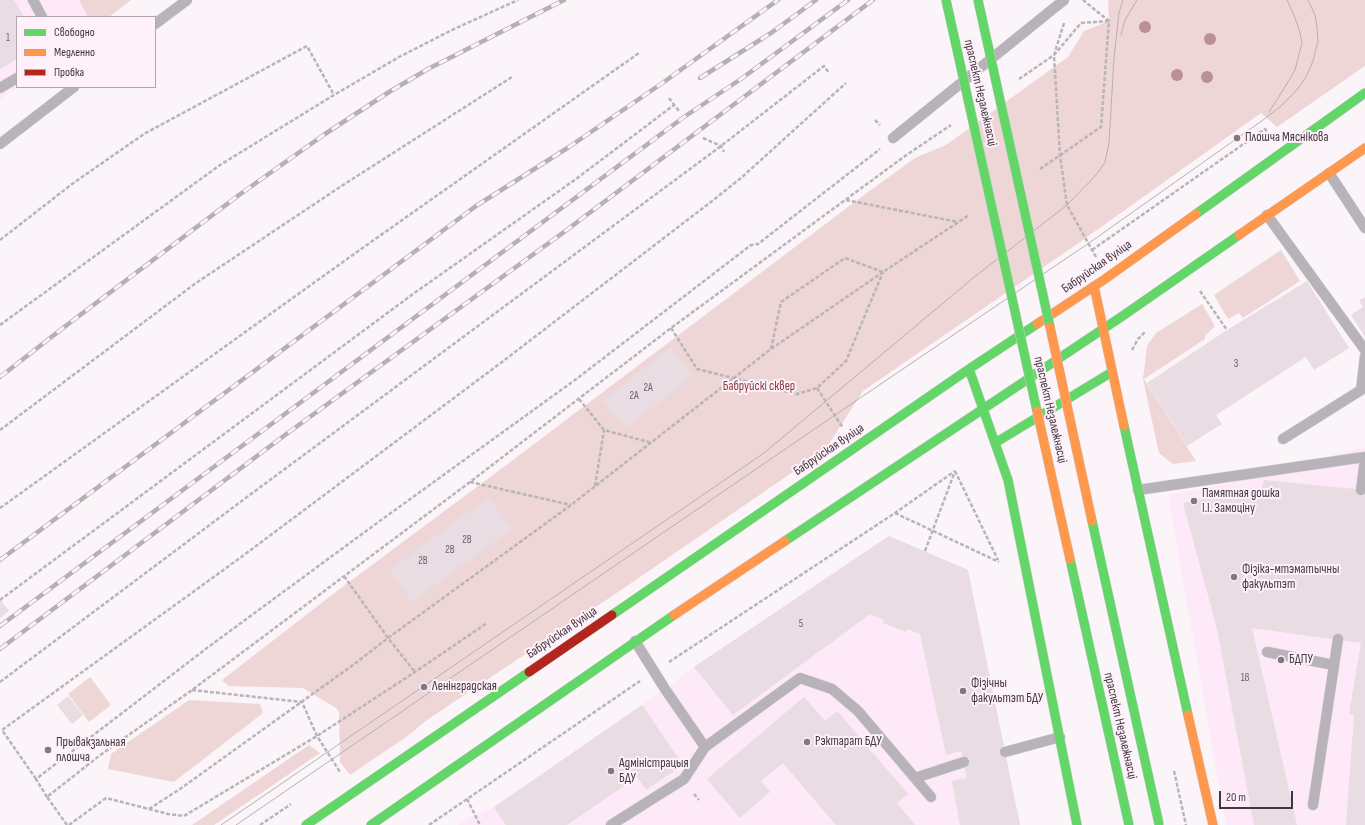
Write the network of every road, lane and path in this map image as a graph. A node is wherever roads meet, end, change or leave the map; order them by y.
1 (33, 0) edge
2 (187, 0) edge
3 (518, 0) edge
4 (946, 0) edge
5 (978, 0) edge
6 (1064, 0) edge
7 (41, 16) edge
8 (1065, 20) dead end
9 (1109, 21) dead end
10 (156, 23) edge
11 (639, 53) dead end
12 (1054, 55) junction
13 (829, 73) dead end
14 (512, 77) dead end
15 (16, 79) edge
16 (1015, 81) dead end
17 (846, 83) dead end
18 (0, 88) edge
19 (73, 88) edge
20 (1365, 93) edge
21 (334, 94) junction
22 (669, 98) dead end
23 (674, 105) junction
24 (680, 111) dead end
25 (875, 120) dead end
26 (957, 121) dead end
27 (703, 138) dead end
28 (893, 138) junction
29 (1273, 138) dead end
30 (0, 144) edge
31 (721, 146) junction
32 (1365, 148) edge
33 (724, 152) dead end
34 (1329, 173) junction
35 (846, 200) junction
36 (1267, 215) junction
37 (958, 222) dead end
38 (1365, 228) edge
39 (0, 240) edge
40 (1092, 250) junction
41 (1096, 259) dead end
42 (1094, 286) junction
43 (1200, 290) dead end
44 (0, 325) edge
45 (672, 328) junction
46 (1104, 328) junction
47 (1227, 330) dead end
48 (1365, 350) edge
49 (1365, 356) edge
50 (969, 369) junction
51 (1112, 372) junction
52 (735, 378) junction
53 (817, 388) junction
54 (579, 399) junction
55 (982, 409) junction
56 (0, 430) edge
57 (604, 430) junction
58 (844, 430) dead end
59 (1283, 440) dead end
60 (652, 443) junction
61 (995, 443) junction
62 (1365, 458) edge
63 (955, 471) junction
64 (470, 482) junction
65 (594, 487) junction
66 (1138, 490) junction
67 (1360, 490) dead end
68 (571, 505) junction
69 (0, 508) edge
70 (895, 513) junction
71 (932, 531) junction
72 (925, 551) dead end
73 (999, 562) junction
74 (1000, 569) dead end
75 (344, 576) junction
76 (0, 600) edge
77 (487, 623) dead end
78 (388, 638) junction
79 (1338, 640) dead end
80 (635, 641) junction
81 (1267, 652) dead end
82 (1334, 664) junction
83 (416, 672) junction
84 (654, 672) junction
85 (0, 682) edge
86 (192, 690) junction
87 (302, 702) junction
88 (1, 731) edge
89 (317, 736) junction
90 (1060, 737) junction
91 (705, 747) junction
92 (1005, 752) dead end
93 (964, 762) dead end
94 (335, 775) dead end
95 (915, 778) junction
96 (36, 779) junction
97 (47, 797) junction
98 (931, 797) dead end
99 (467, 799) junction
100 (292, 804) dead end
101 (1313, 805) dead end
102 (149, 809) junction
103 (1159, 824) edge
104 (68, 825) edge
105 (260, 825) edge
106 (306, 825) edge
107 (371, 825) edge
108 (429, 825) edge
109 (480, 825) edge
110 (611, 825) edge
111 (1077, 825) edge
112 (1129, 825) edge
113 (1213, 825) edge

1 - 7 lane
2 - 10 lane
3 - 21 path
4 - 112 main road, праспект Незалежнасці, bridge
5 - 103 main road, праспект Незалежнасці, bridge
6 - 28 lane
8 - 12 path
9 - 12 path
11 - 69 path
12 - 16 path
12 - 40 path
13 - 31 path
14 - 56 path
15 - 18 lane
17 - 88 path
19 - 30 lane
20 - 42 main road, Бабруйская вуліца
21 - 39 path
21 - 44 path
22 - 23 path
23 - 24 path
23 - 76 path
25 - 28 path
26 - 35 path
27 - 31 path
28 - 96 path
29 - 40 path
31 - 33 path
31 - 85 path
32 - 34 main road
34 - 36 main road
34 - 38 lane
35 - 37 path
35 - 45 path
36 - 46 main road
36 - 48 lane
40 - 41 path
42 - 46 main road
42 - 50 main road, Бабруйская вуліца
43 - 47 path
45 - 52 path
45 - 54 path
46 - 51 main road
46 - 55 main road
49 - 59 lane
50 - 55 main road
50 - 106 main road, Бабруйская вуліца
51 - 61 main road
51 - 66 main road
52 - 53 path
52 - 53 path
52 - 60 path
53 - 58 path
54 - 57 path
54 - 64 path
55 - 61 main road
55 - 80 main road
57 - 60 path
57 - 65 path
60 - 65 path
61 - 90 main road
62 - 66 lane
62 - 67 lane
63 - 70 path
63 - 71 path
63 - 73 path
64 - 68 path
64 - 75 path
65 - 68 path
66 - 113 main road
68 - 78 path
70 - 71 path
70 - 84 path
71 - 72 path
71 - 73 path
73 - 74 path
75 - 78 path
75 - 86 path
77 - 83 path
78 - 83 path
78 - 87 path
79 - 82 lane
80 - 84 lane
80 - 107 main road
81 - 82 lane
82 - 101 lane
83 - 89 path
84 - 91 lane
84 - 99 path
86 - 87 path
86 - 97 path
87 - 89 path
87 - 102 path
88 - 96 path
89 - 94 path
89 - 102 path
90 - 92 lane
90 - 111 main road
91 - 95 lane
91 - 110 lane
93 - 95 lane
95 - 98 lane
96 - 97 path
97 - 104 path
99 - 108 path
99 - 109 path
100 - 105 path
102 - 104 path

